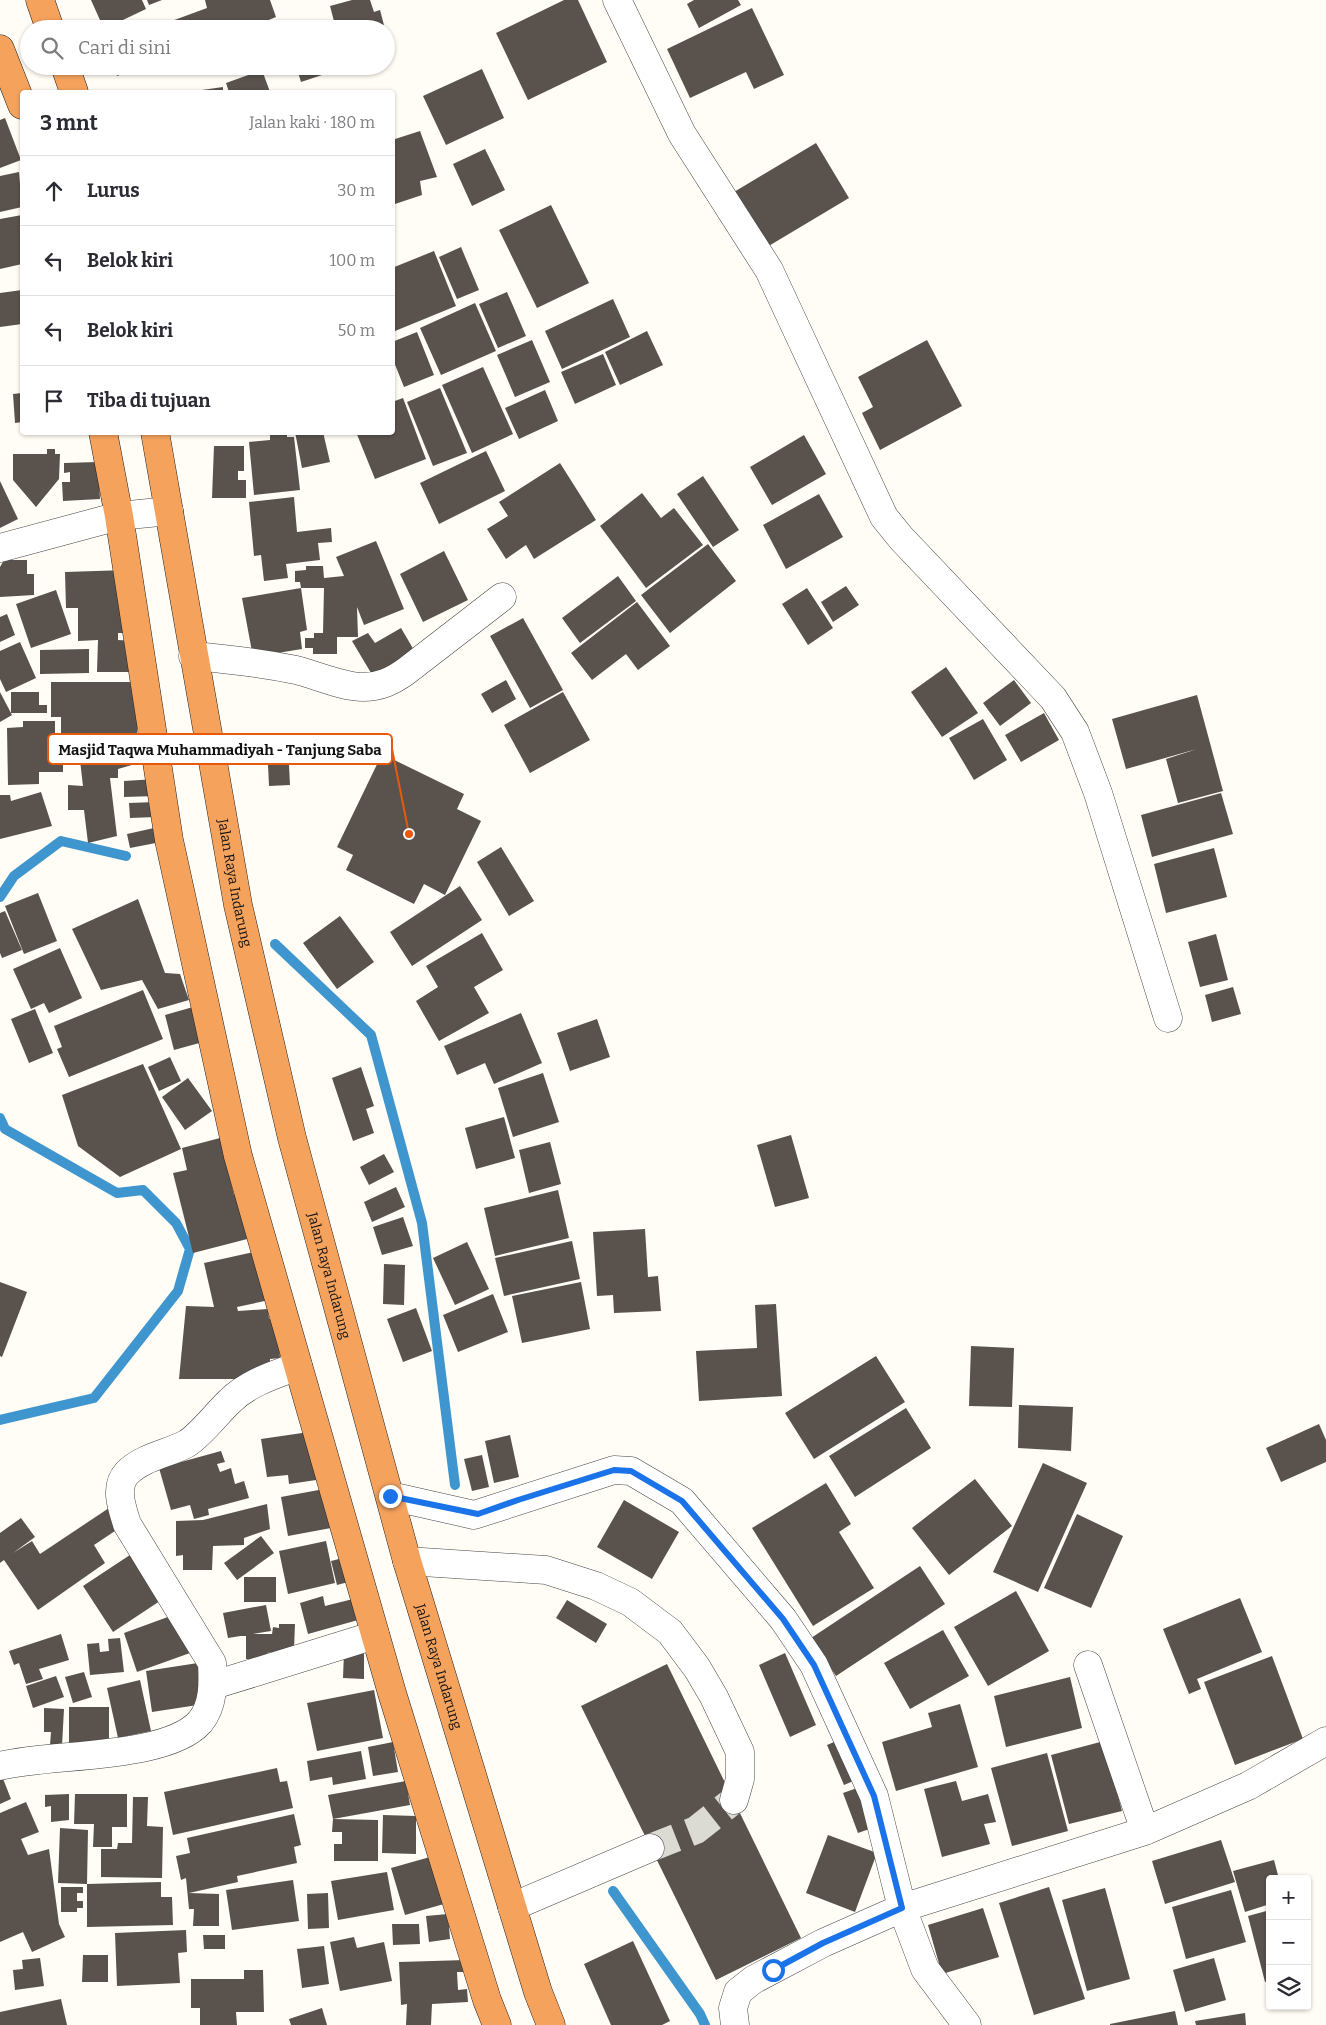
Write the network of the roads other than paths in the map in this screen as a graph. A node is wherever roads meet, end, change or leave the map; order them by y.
1 (40, 0) edge
2 (617, 0) edge
3 (47, 20) edge
4 (0, 49) edge
5 (68, 75) edge
6 (73, 90) edge
7 (20, 101) edge
8 (104, 435) edge
9 (156, 435) edge
10 (169, 511) junction
11 (119, 516) junction
12 (0, 548) edge
13 (502, 597) dead end
14 (193, 656) junction
15 (1168, 1018) dead end
16 (298, 1366) junction
17 (390, 1496) junction
18 (407, 1561) junction
19 (375, 1635) junction
20 (1088, 1665) dead end
21 (214, 1685) junction
22 (1326, 1741) edge
23 (0, 1766) edge
24 (734, 1800) tunnel mouth
25 (1145, 1831) junction
26 (650, 1848) tunnel mouth
27 (512, 1907) junction
28 (902, 1908) junction
29 (497, 2025) edge
30 (551, 2025) edge
31 (735, 2025) edge
32 (967, 2025) edge

1 - 3 highway
2 - 15 street
4 - 7 highway
5 - 6 highway
8 - 11 highway
9 - 10 highway, Jalan Raya Indarung
10 - 11 street
10 - 14 highway, Jalan Raya Indarung
11 - 12 street
11 - 16 highway
13 - 14 street
14 - 17 highway, Jalan Raya Indarung
16 - 19 highway
16 - 21 street
17 - 18 highway, Jalan Raya Indarung
17 - 28 street
18 - 24 street
18 - 27 highway, Jalan Raya Indarung
19 - 21 street
19 - 29 highway
20 - 25 street
21 - 23 street
22 - 25 street
25 - 28 street
26 - 27 street
27 - 30 highway, Jalan Raya Indarung
28 - 31 street
28 - 32 street

